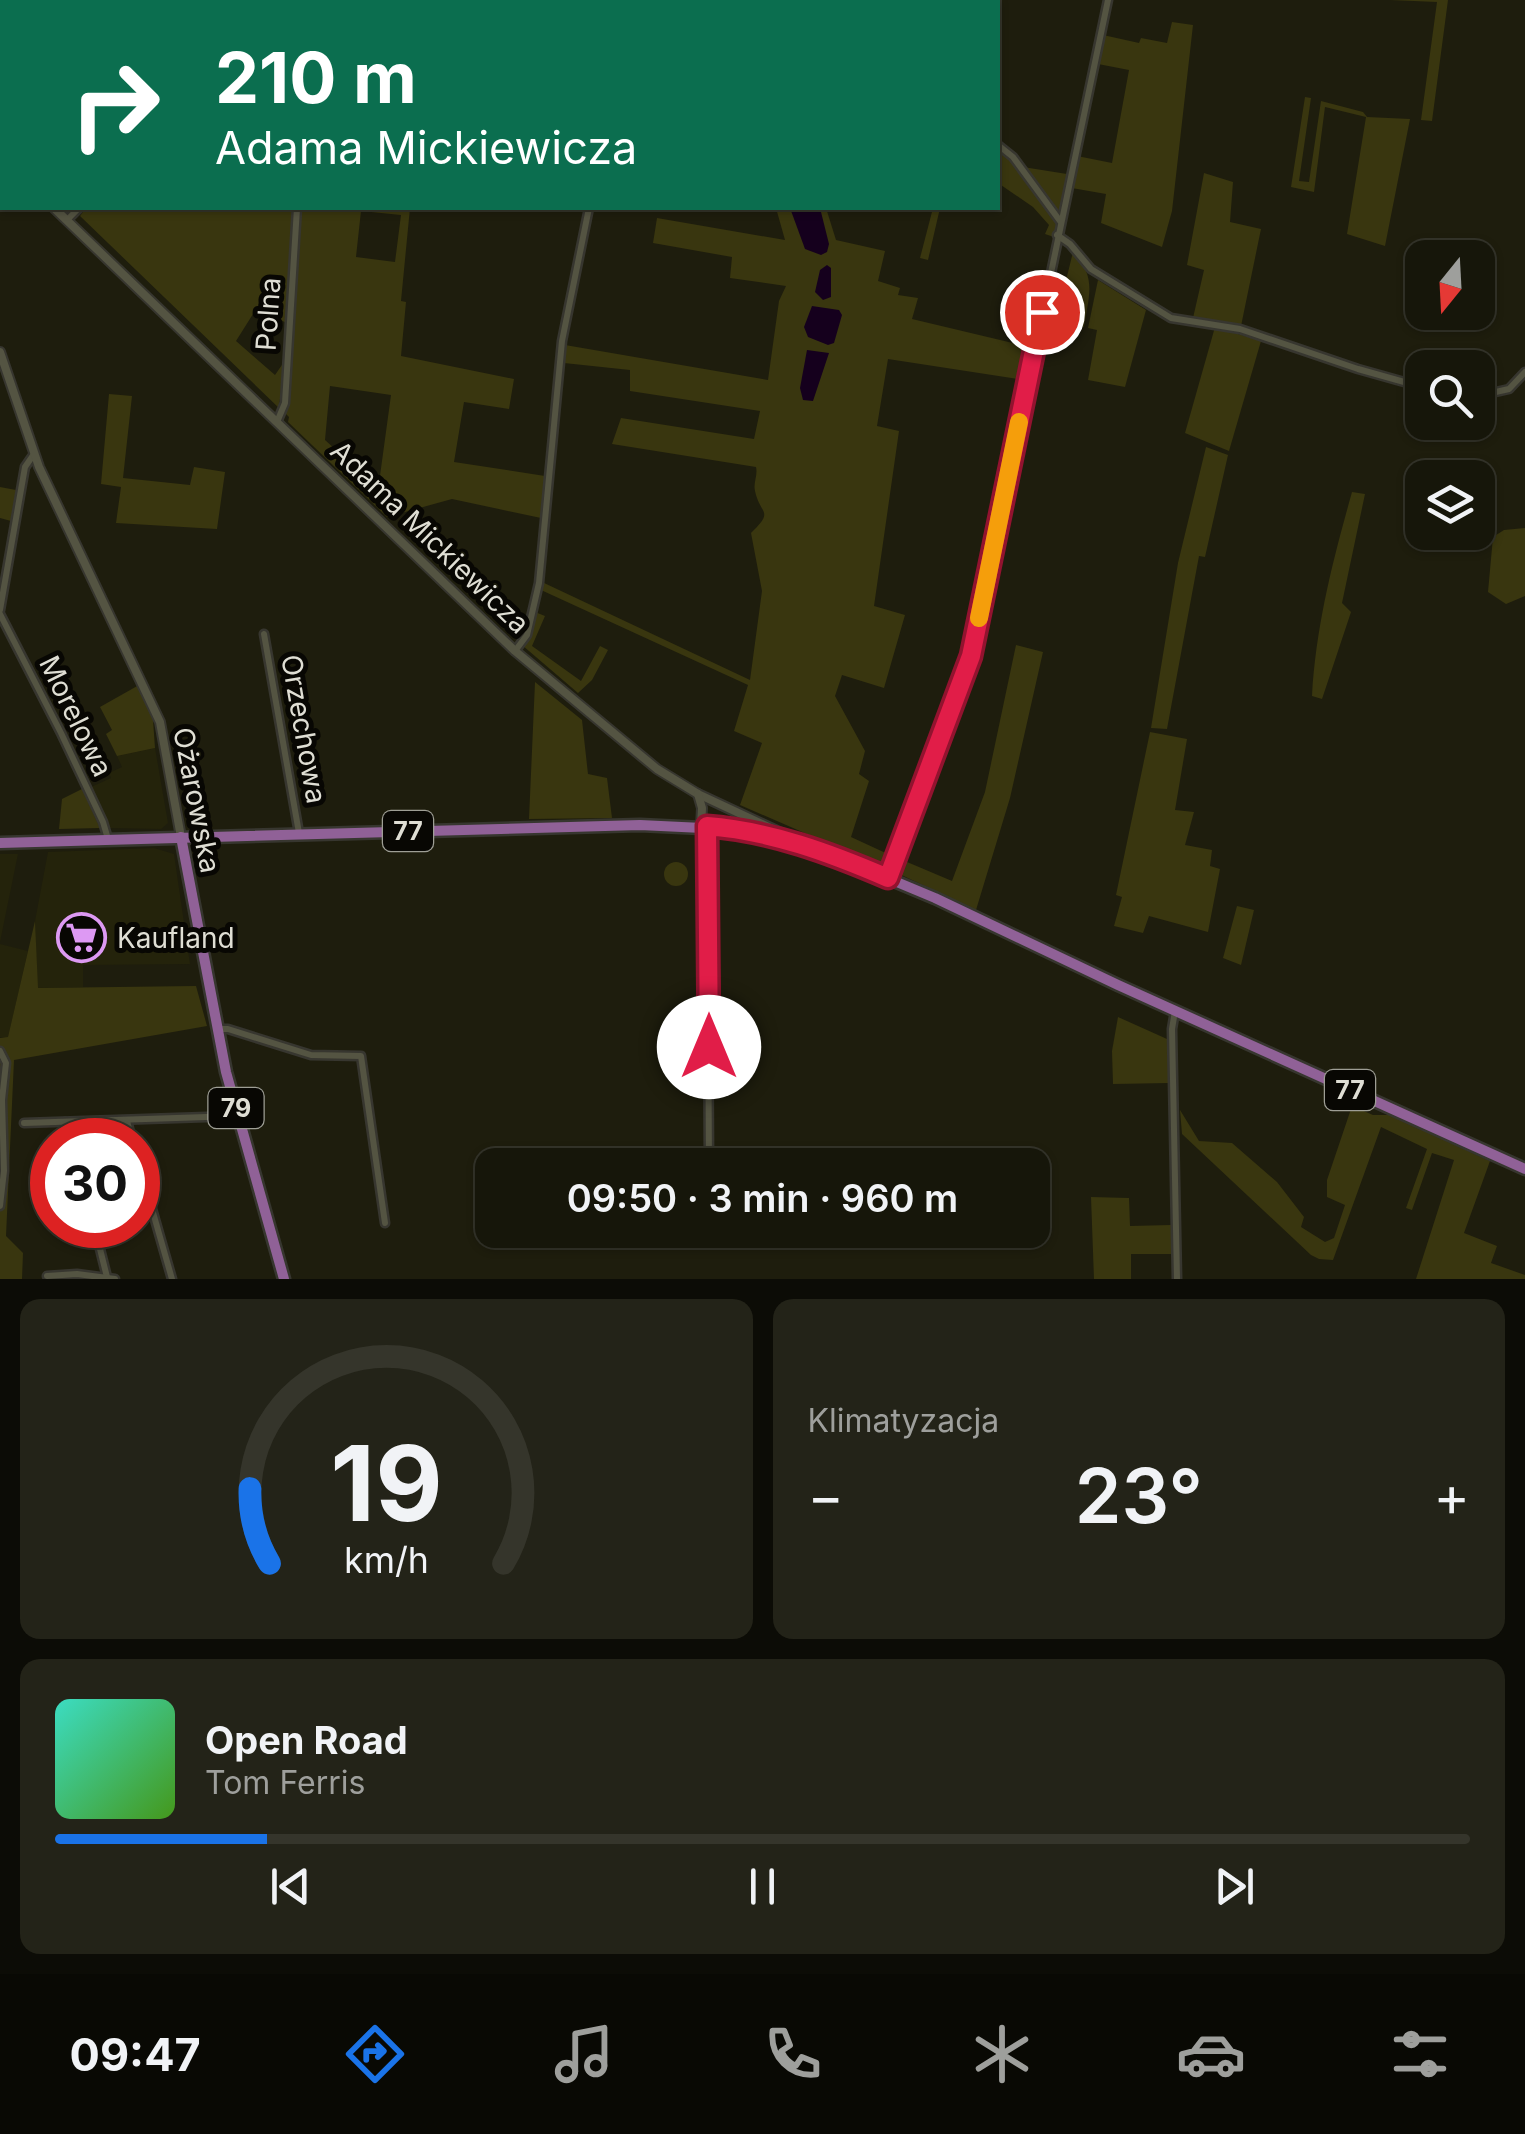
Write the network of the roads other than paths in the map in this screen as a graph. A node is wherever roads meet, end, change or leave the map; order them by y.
1 (1108, 0) edge
2 (1000, 147) edge
3 (56, 210) edge
4 (77, 210) edge
5 (297, 210) edge
6 (590, 210) edge
7 (67, 220) junction
8 (1060, 222) junction
9 (1057, 235) junction
10 (0, 352) edge
11 (1525, 372) edge
12 (1405, 382) edge
13 (1495, 392) edge
14 (277, 422) junction
15 (34, 454) junction
16 (0, 612) edge
17 (264, 634) dead end
18 (515, 651) junction
19 (698, 794) junction
20 (704, 826) junction
21 (300, 834) junction
22 (181, 836) junction
23 (108, 839) junction
24 (0, 842) edge
25 (812, 848) junction
26 (888, 878) junction
27 (1174, 1011) junction
28 (217, 1029) junction
29 (0, 1051) edge
30 (238, 1116) junction
31 (160, 1120) edge
32 (24, 1123) dead end
33 (30, 1123) edge
34 (709, 1148) edge
35 (1525, 1170) edge
36 (0, 1206) edge
37 (384, 1223) dead end
38 (160, 1237) edge
39 (101, 1248) edge
40 (48, 1276) dead end
41 (92, 1277) edge
42 (111, 1278) edge
43 (172, 1279) edge
44 (284, 1279) edge
45 (1177, 1279) edge

1 - 8 street
2 - 8 street
3 - 7 street, Adama Mickiewicza
4 - 7 street
5 - 14 street, Polna
6 - 18 street
7 - 14 street, Adama Mickiewicza
8 - 9 street
9 - 12 street
9 - 26 street
10 - 15 street, Ożarowska
11 - 13 street
14 - 18 street, Adama Mickiewicza
15 - 16 street
15 - 22 street, Ożarowska
16 - 23 street, Morelowa
17 - 21 street, Orzechowa
18 - 19 street, Adama Mickiewicza
19 - 20 street
19 - 25 street, Adama Mickiewicza
20 - 21 main road, 77
20 - 25 main road, Adama Mickiewicza / 77
20 - 34 street
21 - 22 main road, 77
22 - 23 main road, 77
22 - 28 main road, Ożarowska / 79
23 - 24 main road, 77
25 - 26 main road, Adama Mickiewicza / 77
26 - 27 main road, Adama Mickiewicza / 77
27 - 35 main road, 77
27 - 45 street
28 - 30 main road, Ożarowska / 79
28 - 37 street
29 - 36 street
30 - 31 street
30 - 44 main road, Ożarowska / 79
32 - 33 street
38 - 43 street
39 - 42 street
40 - 41 street
41 - 42 street

